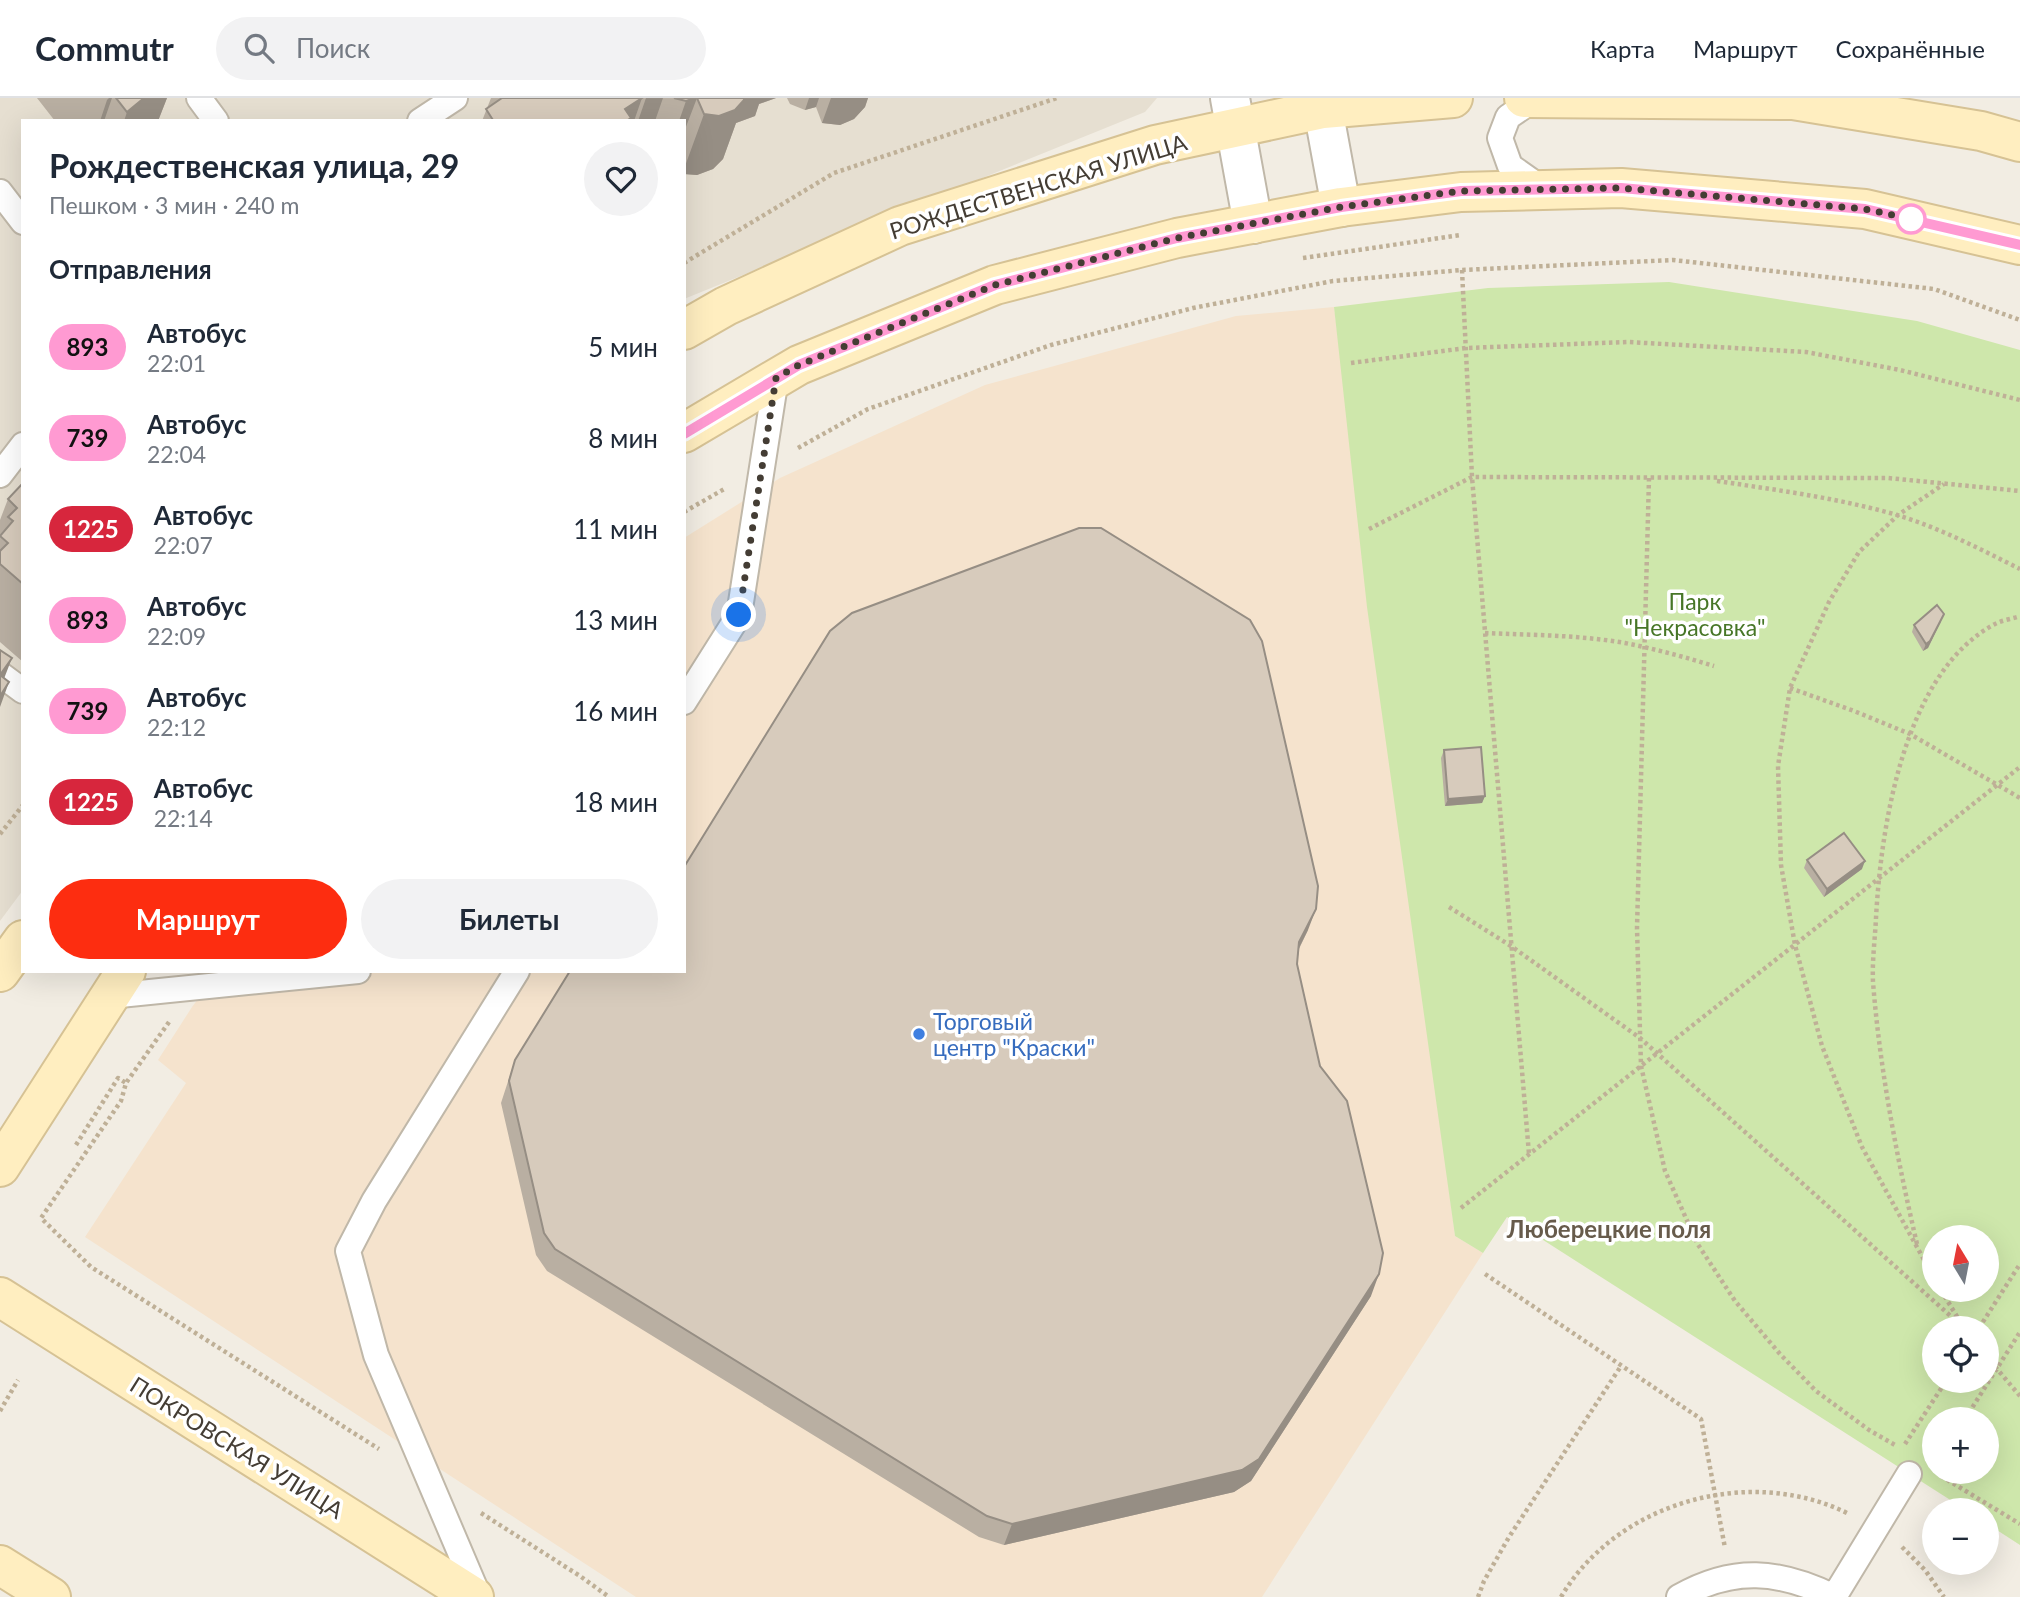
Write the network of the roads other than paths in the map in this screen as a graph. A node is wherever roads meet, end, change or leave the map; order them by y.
1 (199, 98) edge
2 (455, 98) edge
3 (1453, 98) edge
4 (1524, 98) edge
5 (1536, 98) edge
6 (1793, 99) edge
7 (1322, 104) edge
8 (1233, 113) edge
9 (215, 119) edge
10 (423, 119) edge
11 (2020, 142) edge
12 (1544, 190) junction
13 (0, 192) edge
14 (1341, 207) junction
15 (21, 219) edge
16 (1254, 224) junction
17 (2020, 245) edge
18 (686, 329) edge
19 (776, 378) junction
20 (686, 432) edge
21 (21, 448) edge
22 (0, 475) edge
23 (0, 674) edge
24 (21, 690) edge
25 (686, 699) edge
26 (21, 943) edge
27 (0, 972) edge
28 (338, 973) edge
29 (516, 973) edge
30 (118, 984) edge
31 (46, 1097) junction
32 (0, 1124) edge
33 (0, 1167) edge
34 (0, 1297) edge
35 (1909, 1474) dead end
36 (0, 1565) edge
37 (51, 1597) edge
38 (477, 1597) edge
39 (1679, 1597) edge
40 (1834, 1597) edge

1 - 9 lane
2 - 10 lane
3 - 7 street, РОЖДЕСТВЕНСКАЯ УЛИЦА
4 - 5 street
5 - 6 street
5 - 12 lane
6 - 11 street
7 - 8 street, РОЖДЕСТВЕНСКАЯ УЛИЦА
7 - 14 street
8 - 16 street
8 - 18 street, РОЖДЕСТВЕНСКАЯ УЛИЦА
12 - 14 street
12 - 17 street
13 - 15 lane
14 - 16 street
16 - 19 street
19 - 20 street
19 - 25 lane
21 - 22 lane
23 - 24 lane
26 - 27 street
28 - 30 lane
29 - 38 lane
30 - 31 street
31 - 32 street
31 - 33 street
34 - 38 street, ПОКРОВСКАЯ УЛИЦА
35 - 40 lane
36 - 37 street
39 - 40 lane

